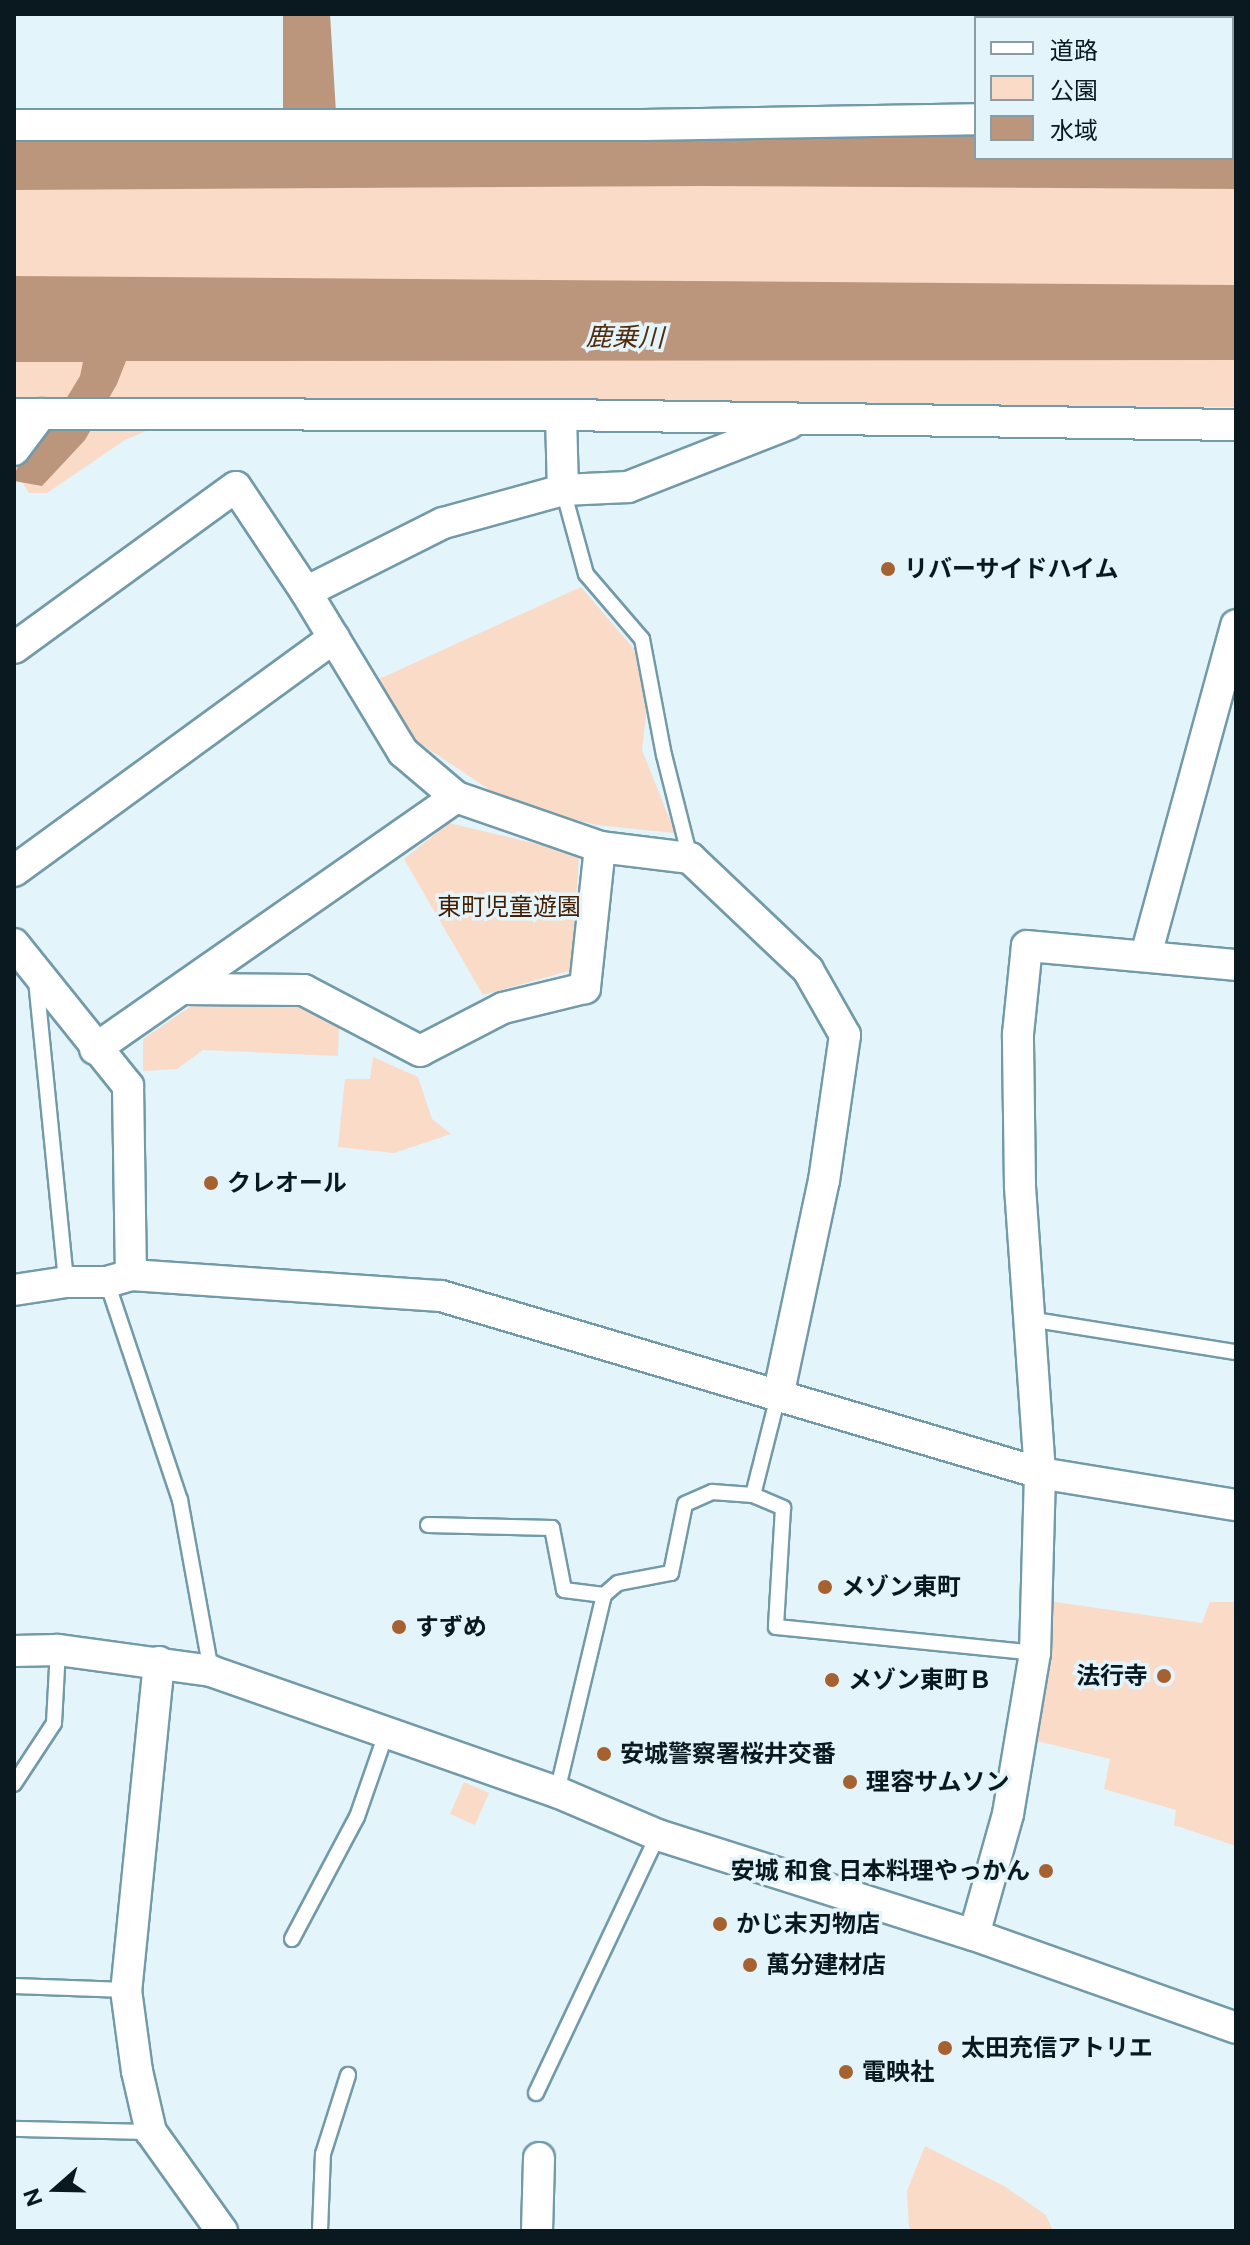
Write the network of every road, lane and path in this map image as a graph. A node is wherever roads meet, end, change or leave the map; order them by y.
1 (974, 119) edge
2 (14, 125) edge
3 (39, 414) edge
4 (561, 415) junction
5 (802, 418) junction
6 (1236, 425) edge
7 (14, 450) edge
8 (563, 490) junction
9 (306, 592) junction
10 (1236, 625) edge
11 (334, 638) junction
12 (14, 648) edge
13 (456, 797) junction
14 (600, 847) junction
15 (690, 858) junction
16 (14, 871) edge
17 (14, 944) edge
18 (1146, 955) junction
19 (1236, 965) edge
20 (35, 971) junction
21 (184, 989) junction
22 (95, 1049) junction
23 (119, 1278) junction
24 (66, 1282) junction
25 (14, 1290) edge
26 (1029, 1319) junction
27 (1236, 1352) edge
28 (778, 1396) junction
29 (1040, 1473) junction
30 (753, 1495) junction
31 (1236, 1505) edge
32 (428, 1525) dead end
33 (604, 1595) junction
34 (17, 1644) edge
35 (58, 1650) junction
36 (1035, 1653) junction
37 (159, 1662) junction
38 (211, 1671) junction
39 (387, 1731) junction
40 (14, 1784) edge
41 (557, 1792) junction
42 (658, 1835) junction
43 (974, 1935) junction
44 (292, 1939) dead end
45 (14, 1986) edge
46 (126, 1990) junction
47 (1236, 2028) edge
48 (348, 2075) dead end
49 (536, 2093) dead end
50 (17, 2129) dead end
51 (151, 2132) junction
52 (539, 2158) dead end
53 (222, 2231) edge
54 (320, 2231) edge
55 (537, 2231) edge

1 - 2 street
3 - 4 street
3 - 7 street
4 - 5 street
4 - 8 street
5 - 6 street
5 - 8 street
8 - 9 street
8 - 15 lane
9 - 11 street
9 - 12 street
10 - 18 street
11 - 13 street
11 - 16 street
13 - 14 street
13 - 21 street
14 - 15 street
14 - 21 street
15 - 28 street
17 - 20 street
18 - 19 street
18 - 26 street
20 - 22 street
20 - 24 lane
21 - 22 street
22 - 23 street
23 - 24 street
23 - 28 street
23 - 38 lane
24 - 25 street
26 - 27 lane
26 - 29 street
28 - 29 street
28 - 30 lane
29 - 31 street
29 - 36 street
30 - 33 lane
30 - 36 lane
32 - 33 lane
33 - 41 lane
34 - 35 street
35 - 37 street
35 - 40 lane
36 - 43 street
37 - 38 street
37 - 46 street
38 - 39 street
39 - 41 street
39 - 44 lane
41 - 42 street
42 - 43 street
42 - 49 lane
43 - 47 street
45 - 46 lane
46 - 51 street
48 - 54 lane
50 - 51 lane
51 - 53 street
52 - 55 street

